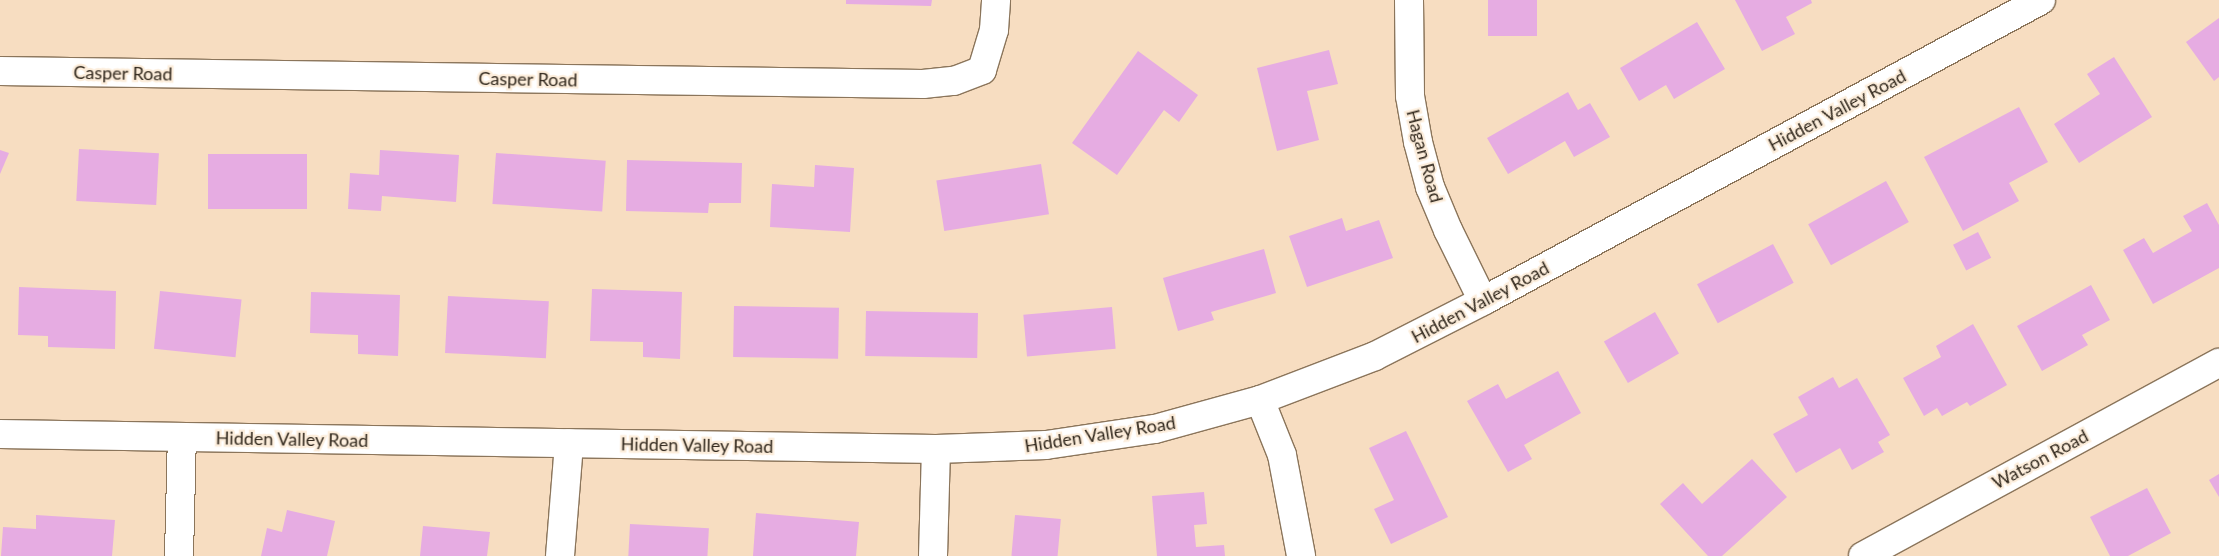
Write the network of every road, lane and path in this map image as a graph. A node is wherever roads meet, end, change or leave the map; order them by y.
1 (996, 0) edge
2 (1409, 0) edge
3 (2041, 0) edge
4 (0, 71) edge
5 (1483, 301) junction
6 (2219, 363) edge
7 (1260, 400) junction
8 (0, 434) edge
9 (182, 437) junction
10 (569, 443) junction
11 (936, 449) junction
12 (179, 556) edge
13 (560, 556) edge
14 (933, 556) edge
15 (1301, 556) edge
16 (1862, 556) edge

1 - 4 street, Casper Road
2 - 5 street, Hagan Road
3 - 5 street, Hidden Valley Road
5 - 7 street, Hidden Valley Road
6 - 16 street, Watson Road
7 - 11 street, Hidden Valley Road
7 - 15 street
8 - 9 street, Hidden Valley Road
9 - 10 street, Hidden Valley Road
9 - 12 street
10 - 11 street, Hidden Valley Road
10 - 13 street
11 - 14 street

